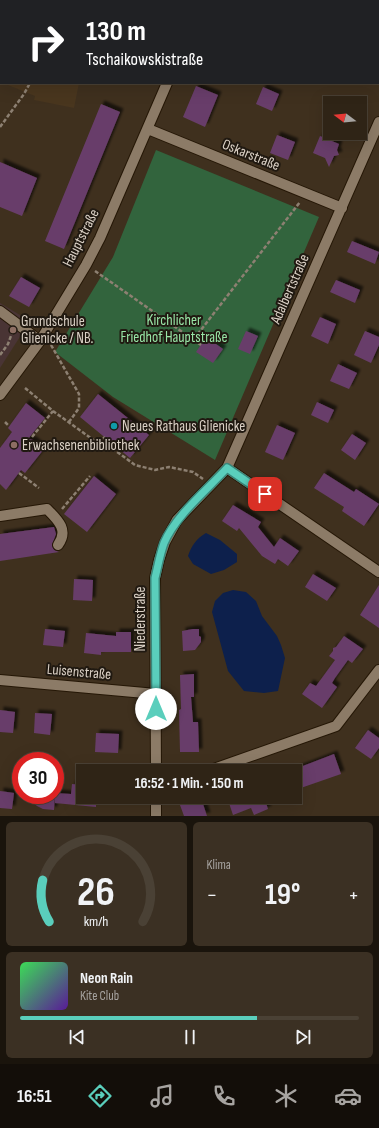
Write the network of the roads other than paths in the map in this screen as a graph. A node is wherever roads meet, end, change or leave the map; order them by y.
1 (166, 84) edge
2 (379, 122) edge
3 (148, 129) junction
4 (342, 208) junction
5 (0, 311) edge
6 (40, 341) junction
7 (0, 395) edge
8 (227, 468) junction
9 (0, 516) edge
10 (58, 546) dead end
11 (379, 572) edge
12 (379, 670) edge
13 (0, 680) edge
14 (156, 694) junction
15 (156, 764) edge
16 (228, 764) edge
17 (156, 804) edge
18 (156, 816) edge

1 - 3 street, Hauptstraße
2 - 4 street, Adalbertstraße
3 - 4 street, Oskarstraße
3 - 6 street, Hauptstraße
4 - 8 street, Adalbertstraße
5 - 6 street
6 - 7 street, Hauptstraße
8 - 11 street
8 - 14 street, Niederstraße
9 - 10 street
12 - 16 street
13 - 14 street, Luisenstraße
14 - 15 street, Niederstraße
17 - 18 street

